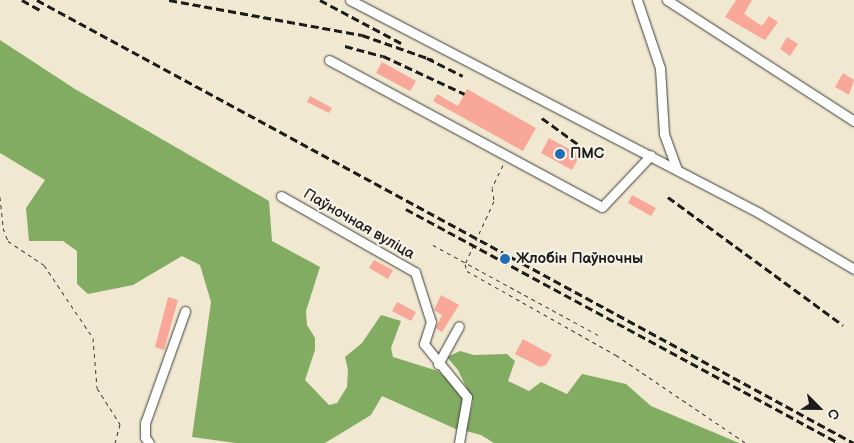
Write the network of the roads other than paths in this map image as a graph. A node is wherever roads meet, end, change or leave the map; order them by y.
1 (350, 0) edge
2 (637, 0) edge
3 (666, 0) edge
4 (329, 60) dead end
5 (854, 121) edge
6 (651, 155) junction
7 (676, 169) junction
8 (281, 196) dead end
9 (854, 269) edge
10 (185, 312) dead end
11 (459, 326) dead end
12 (438, 364) junction
13 (149, 443) edge
14 (458, 443) edge

1 - 6 street
2 - 7 street
3 - 5 street
4 - 6 street
6 - 7 street
7 - 9 street
8 - 12 street, Паўночная вуліца
10 - 13 street
11 - 12 street
12 - 14 street

